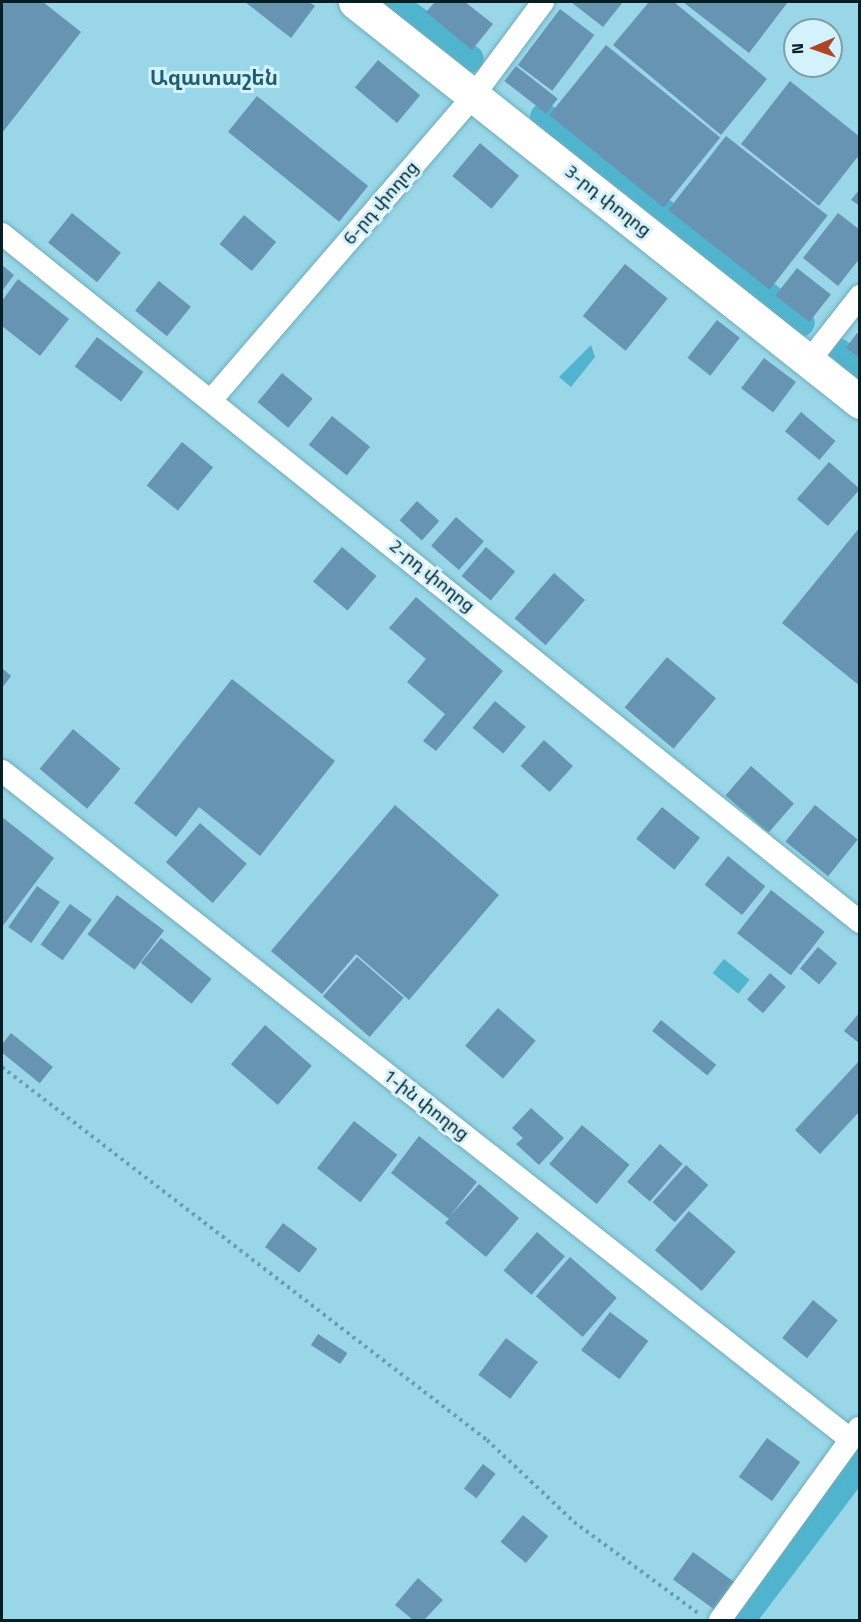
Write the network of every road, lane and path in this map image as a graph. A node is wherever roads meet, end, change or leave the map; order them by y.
1 (355, 2) edge
2 (543, 2) edge
3 (474, 95) junction
4 (2, 234) edge
5 (860, 296) edge
6 (809, 361) junction
7 (212, 399) junction
8 (860, 402) edge
9 (2, 771) edge
10 (860, 922) edge
11 (2, 1067) edge
12 (855, 1433) edge
13 (712, 1618) edge

1 - 3 main road, 3-րդ փողոց
2 - 3 street, 6-րդ փողոց
3 - 6 main road, 3-րդ փողոց
3 - 7 street, 6-րդ փողոց
4 - 7 street, 2-րդ փողոց
5 - 6 street
6 - 8 main road, 3-րդ փողոց
7 - 10 street, 2-րդ փողոց
9 - 12 street, 1-ին փողոց
11 - 13 path
12 - 13 street

